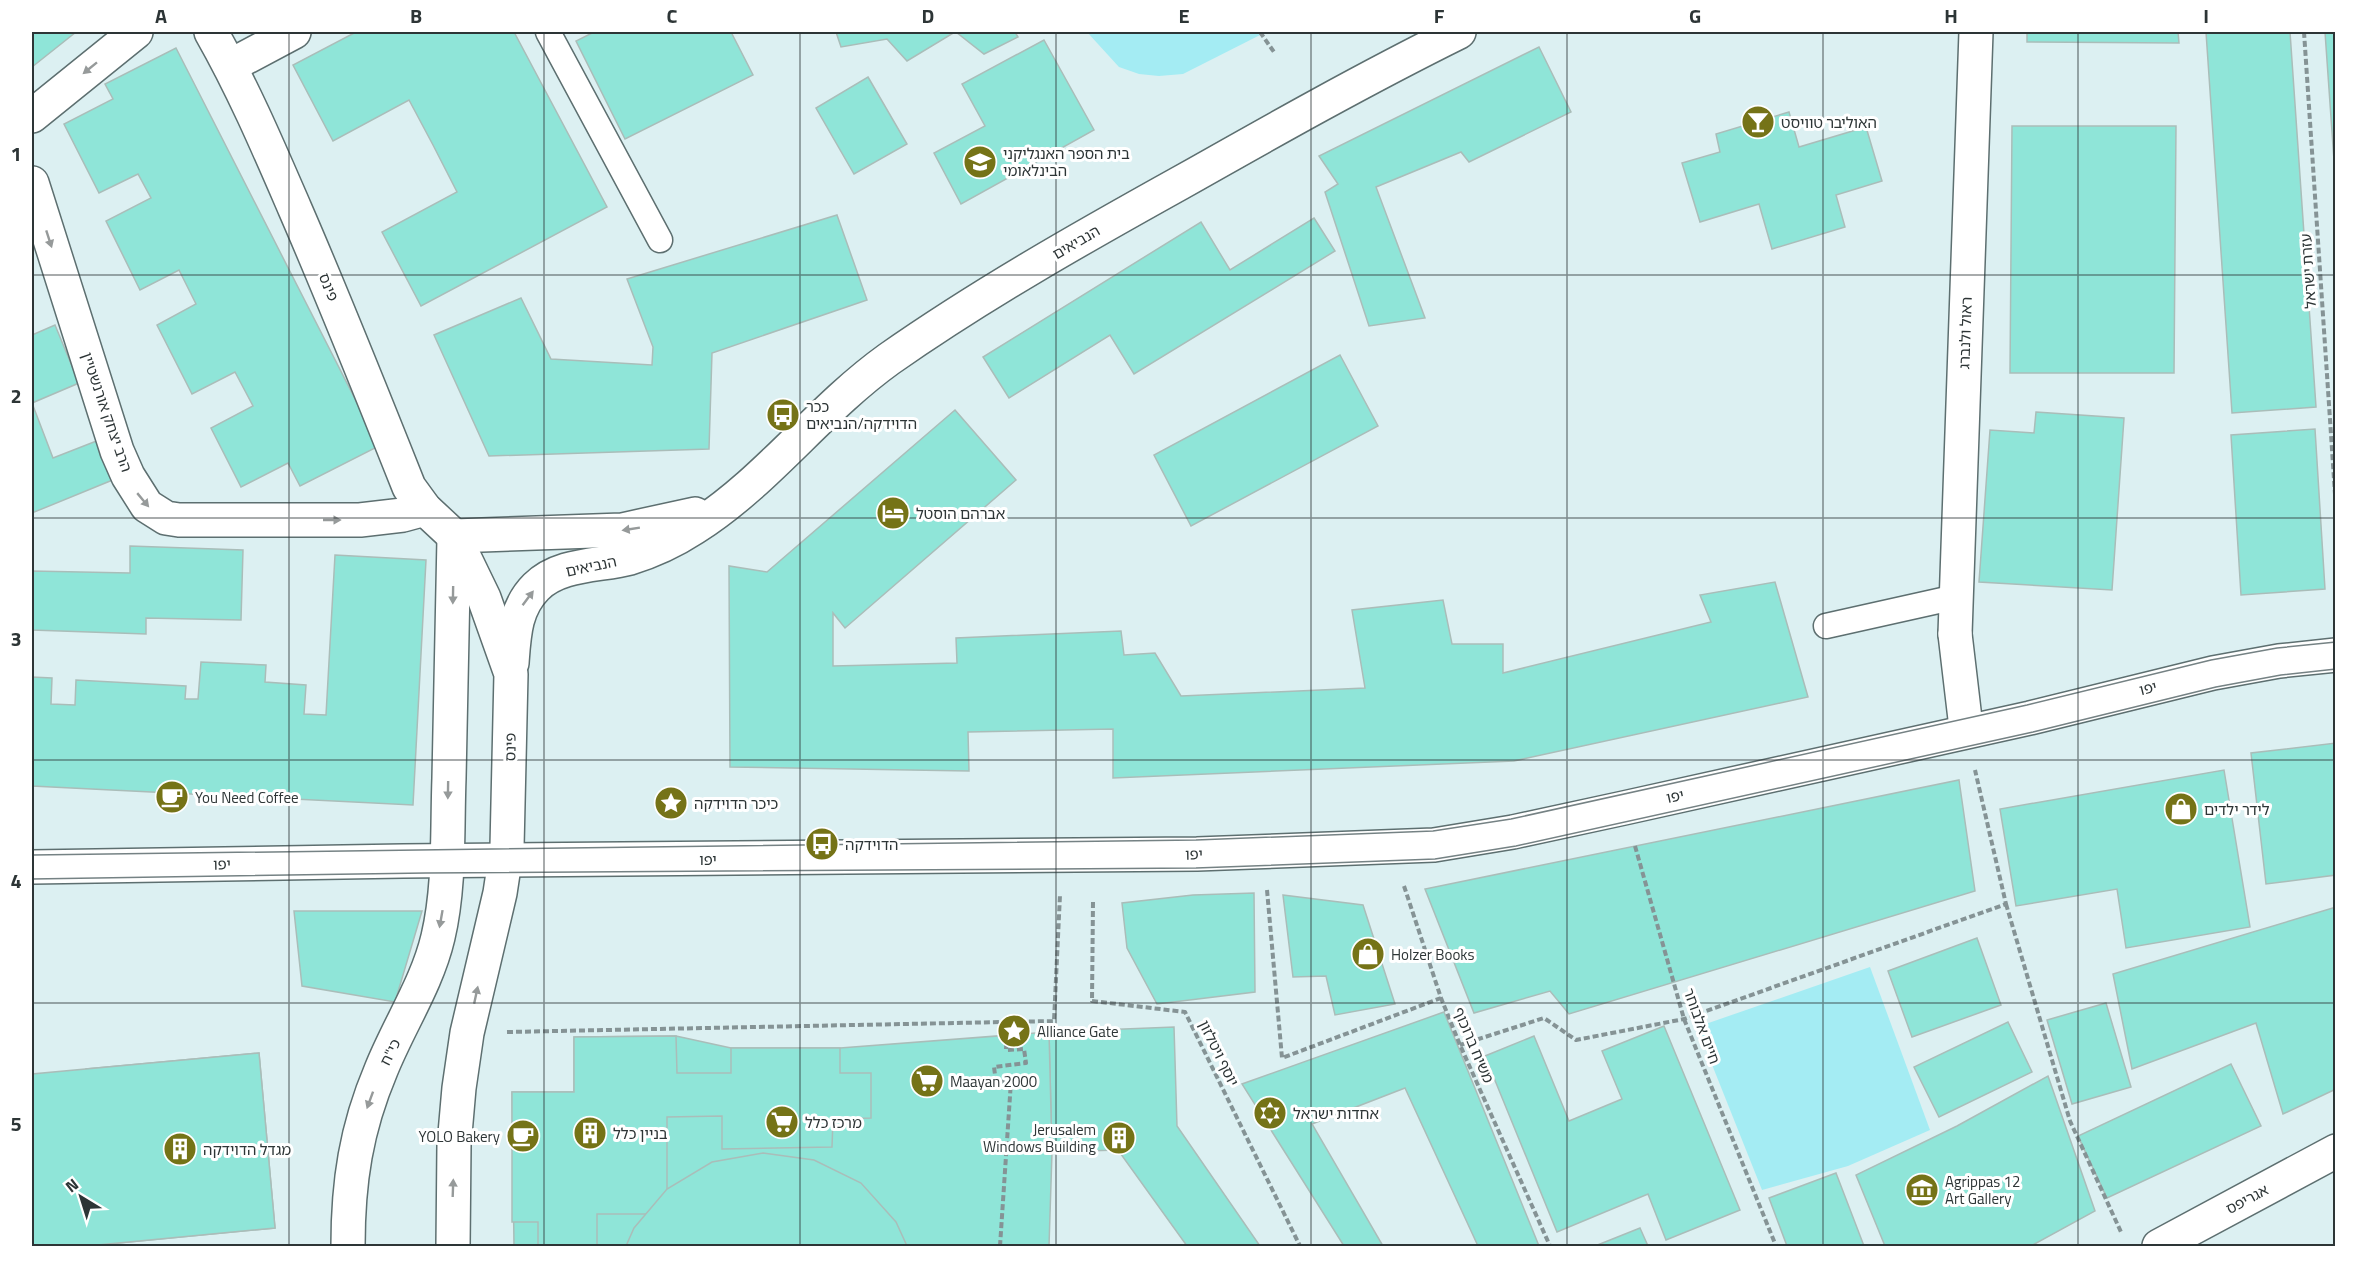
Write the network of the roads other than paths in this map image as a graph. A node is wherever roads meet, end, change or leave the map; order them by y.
1 (136, 32) edge
2 (211, 32) edge
3 (294, 32) edge
4 (548, 32) edge
5 (1459, 32) edge
6 (1976, 32) edge
7 (230, 66) junction
8 (32, 116) edge
9 (32, 183) edge
10 (660, 240) dead end
11 (729, 503) junction
12 (425, 509) junction
13 (454, 536) junction
14 (1956, 597) junction
15 (1826, 626) dead end
16 (2336, 655) edge
17 (511, 674) junction
18 (1965, 726) junction
19 (446, 861) junction
20 (505, 861) junction
21 (32, 867) edge
22 (2336, 1151) edge
23 (348, 1246) edge
24 (453, 1246) edge
25 (2159, 1246) edge

1 -> 8 street
2 - 7 street, פינס
3 - 7 street
4 - 10 lane
5 - 11 street, הנביאים
6 - 14 street, ראול ולנברג
7 - 12 street, פינס
9 -> 12 street, הרב יצחק אורנשטיין
11 -> 13 street, הנביאים
17 -> 11 street, הנביאים
12 - 13 street, פינס
13 - 17 street, פינס
13 -> 19 street
14 - 15 lane
14 - 18 street, ראול ולנברג
16 - 18 street, יפו
17 - 20 street, פינס
18 - 20 street, יפו
19 - 20 street, יפו
19 - 21 street, יפו
19 -> 23 street, כי"ח
24 -> 20 street
22 - 25 street, אגריפס

